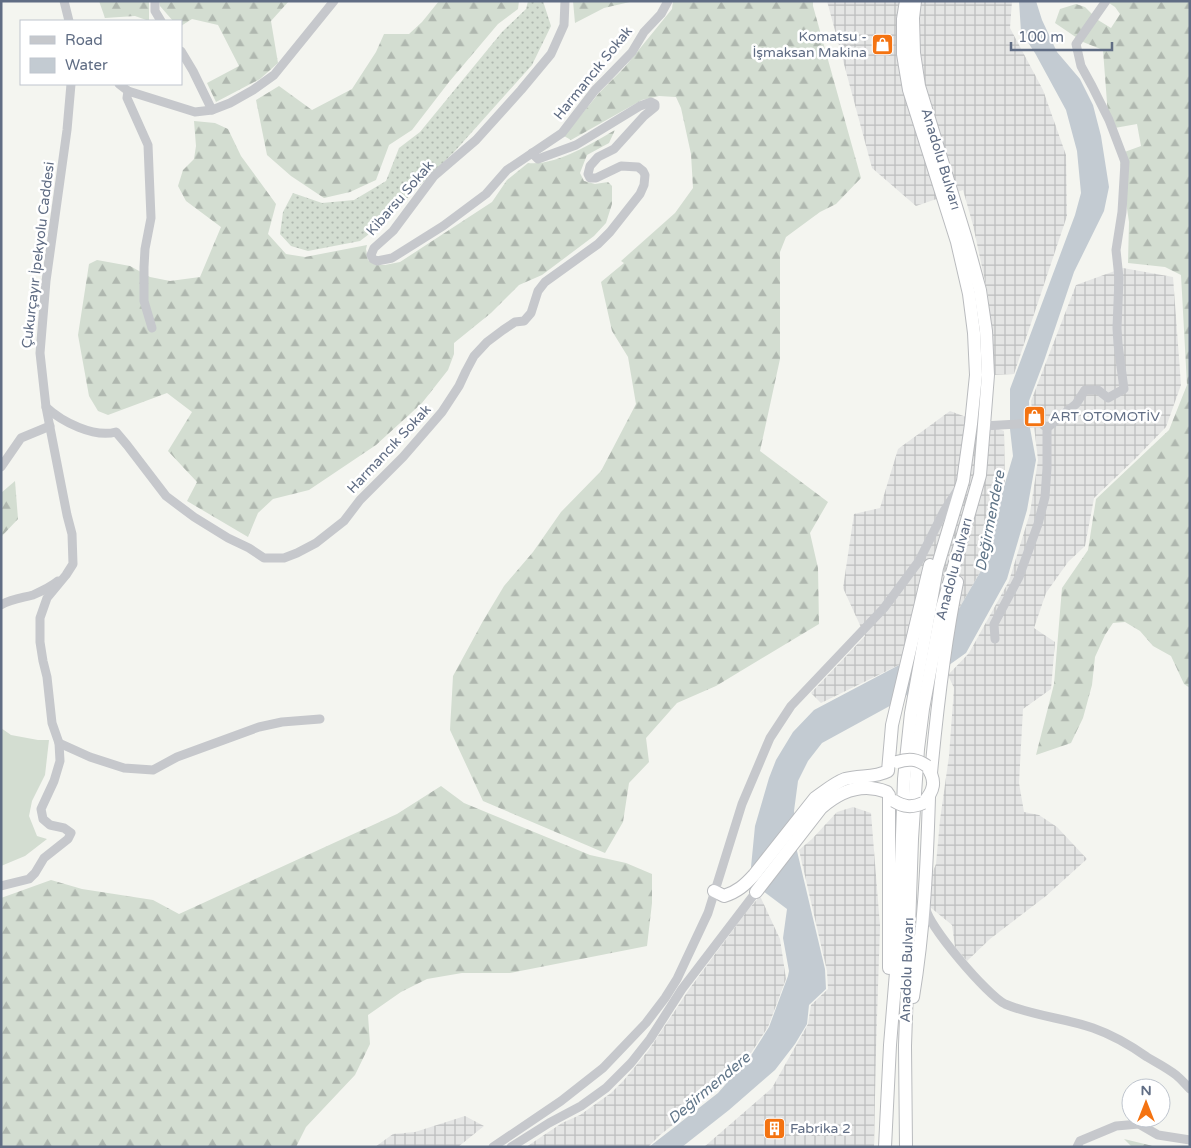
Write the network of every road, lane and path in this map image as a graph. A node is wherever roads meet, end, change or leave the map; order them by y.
1 (64, 1) edge
2 (155, 1) edge
3 (334, 1) edge
4 (565, 1) edge
5 (668, 1) edge
6 (906, 1) edge
7 (916, 1) edge
8 (1106, 1) edge
9 (69, 20) edge
10 (160, 20) edge
11 (182, 54) edge
12 (71, 85) edge
13 (120, 85) edge
14 (128, 91) junction
15 (212, 110) junction
16 (532, 154) junction
17 (152, 328) dead end
18 (46, 407) junction
19 (50, 426) junction
20 (983, 426) junction
21 (1047, 428) junction
22 (1, 467) edge
23 (963, 481) junction
24 (66, 575) junction
25 (1, 605) edge
26 (947, 606) junction
27 (995, 640) dead end
28 (917, 711) junction
29 (320, 719) dead end
30 (59, 743) junction
31 (893, 767) junction
32 (929, 770) junction
33 (890, 796) junction
34 (926, 800) junction
35 (927, 865) junction
36 (1, 886) edge
37 (714, 891) junction
38 (750, 892) junction
39 (890, 1046) junction
40 (905, 1046) junction
41 (1190, 1089) edge
42 (1190, 1140) edge
43 (493, 1147) edge
44 (511, 1147) edge
45 (885, 1147) edge
46 (906, 1147) edge
47 (1077, 1147) edge

1 - 9 street
2 - 10 street
3 - 15 street
4 - 16 street, Kibarsu Sokak
5 - 16 street, Harmancık Sokak
6 - 23 highway, Anadolu Bulvarı
7 - 20 highway, Anadolu Bulvarı
8 - 21 street
11 - 15 street
12 - 18 street, Çukurçayır İpekyolu Caddesi
13 - 14 street
14 - 15 street
14 - 17 street
16 - 18 street, Harmancık Sokak
18 - 19 street, Çukurçayır İpekyolu Caddesi
19 - 22 street
19 - 24 street, Çukurçayır İpekyolu Caddesi
20 - 21 street
20 - 26 highway, Anadolu Bulvarı
21 - 27 street
23 - 28 highway, Anadolu Bulvarı
23 - 31 highway
23 - 37 street, Anadolu Bulvarı
24 - 25 street
24 - 30 street
26 - 28 highway, Anadolu Bulvarı
26 - 32 highway
28 - 39 highway, Anadolu Bulvarı
28 - 40 highway, Anadolu Bulvarı
29 - 30 street
30 - 36 street
31 - 32 highway, bridge
31 - 33 highway
31 - 38 highway
32 - 34 highway
33 - 34 highway, bridge
33 - 38 highway
33 - 39 highway
34 - 35 highway
35 - 40 highway
35 - 41 street
37 - 38 highway
37 - 43 street, Anadolu Bulvarı
38 - 44 street
39 - 45 highway, Anadolu Bulvarı
40 - 46 highway, Anadolu Bulvarı
42 - 47 street

